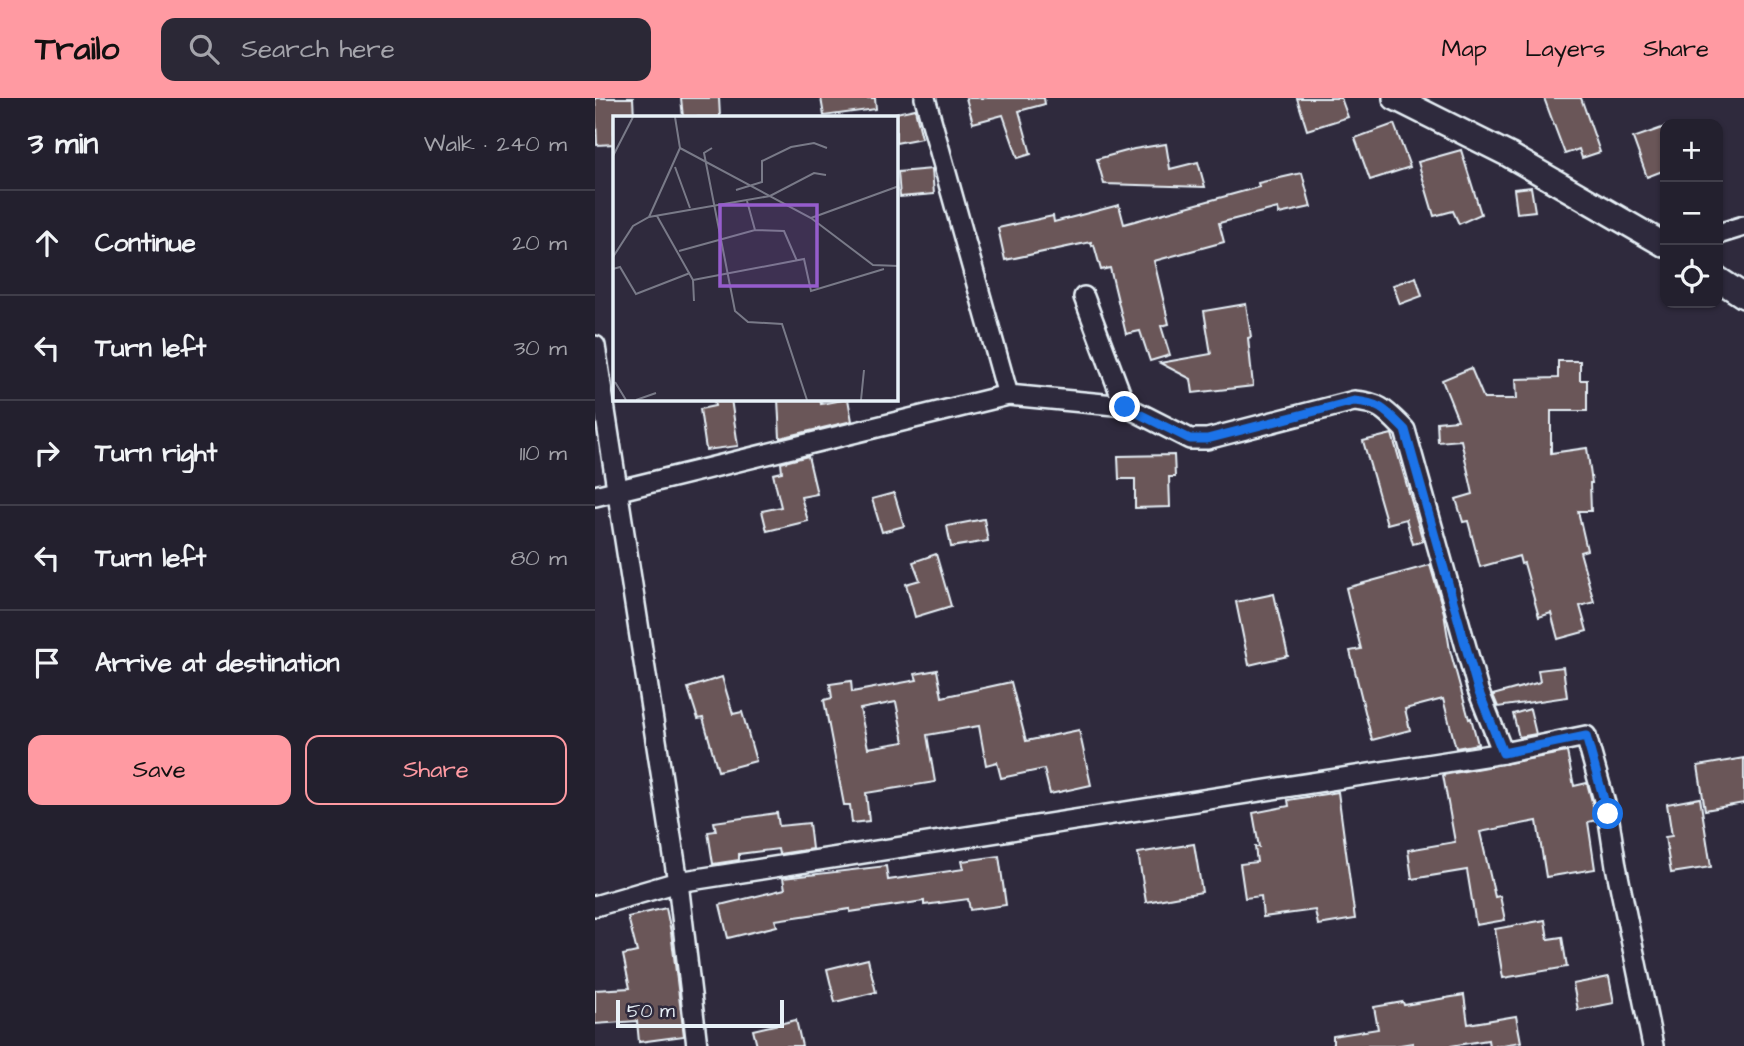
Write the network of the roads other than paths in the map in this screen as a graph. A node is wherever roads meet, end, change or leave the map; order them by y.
1 (925, 98) edge
2 (1395, 98) edge
3 (1744, 226) edge
4 (1723, 232) edge
5 (1660, 242) edge
6 (1723, 282) edge
7 (1744, 296) edge
8 (1084, 297) dead end
9 (595, 346) edge
10 (1008, 395) junction
11 (1125, 407) junction
12 (619, 489) junction
13 (595, 496) edge
14 (1503, 753) junction
15 (678, 882) junction
16 (595, 906) edge
17 (697, 1046) edge
18 (1653, 1046) edge

1 - 10 street
2 - 5 street
3 - 4 street
6 - 7 street
8 - 11 street
9 - 12 street
10 - 11 street
10 - 12 street
11 - 14 street
12 - 13 street
12 - 15 street
14 - 15 street
14 - 18 street
15 - 16 street
15 - 17 street

